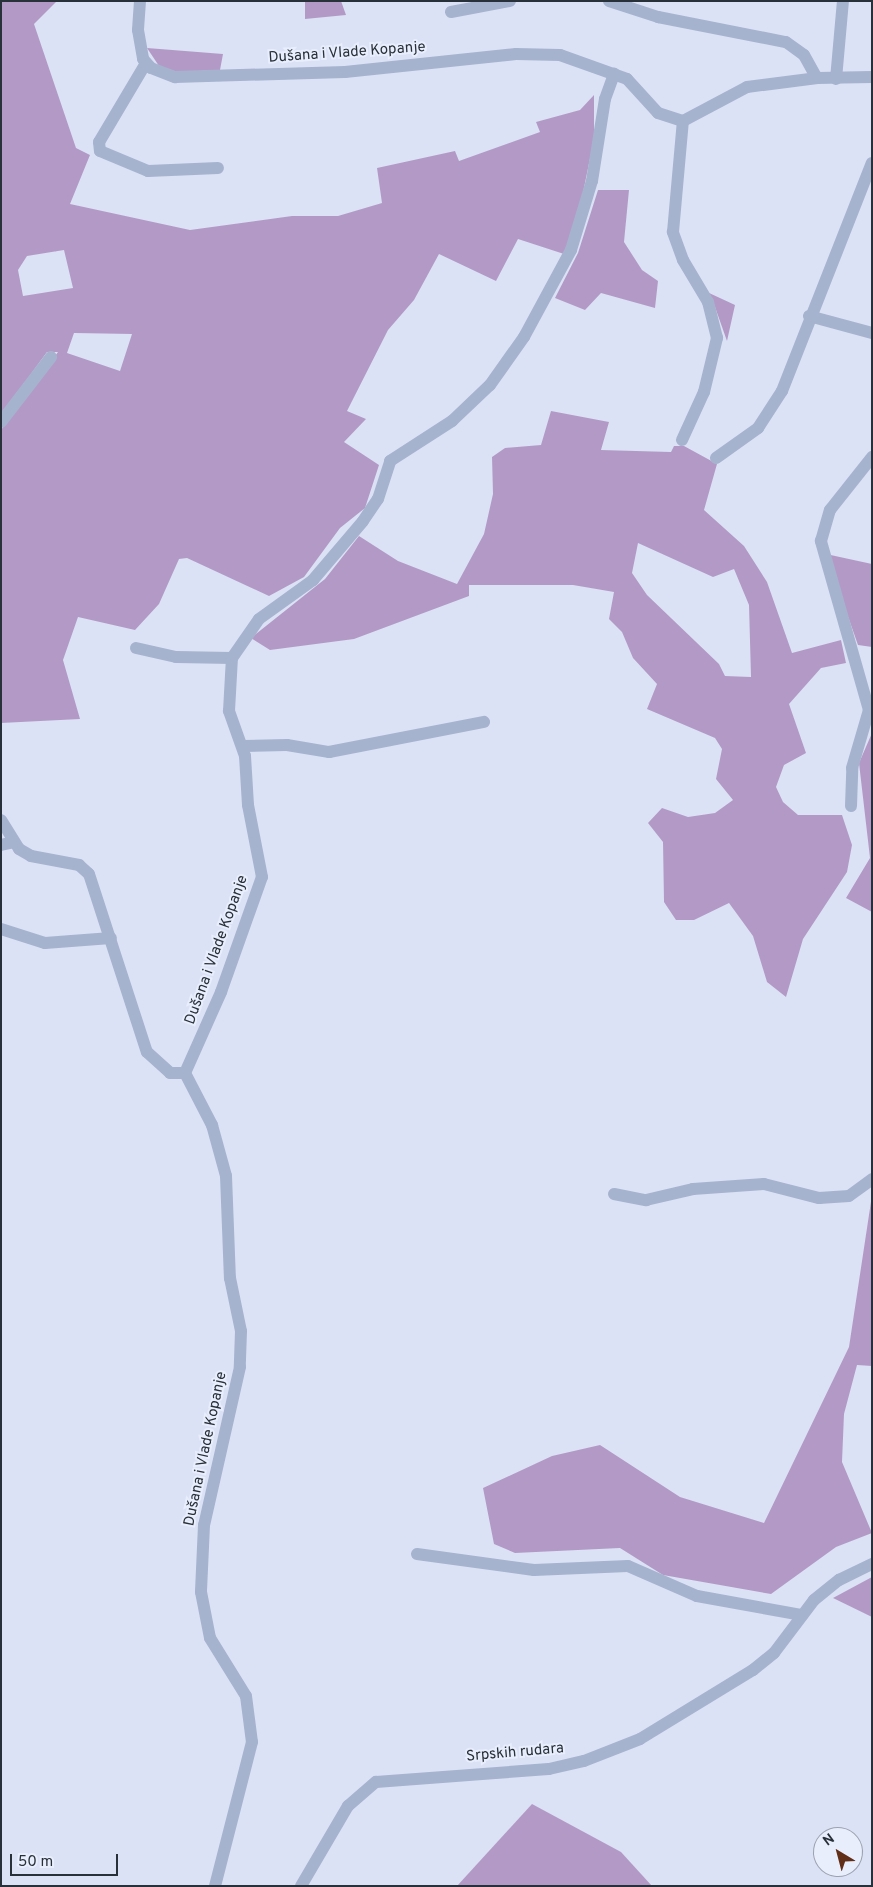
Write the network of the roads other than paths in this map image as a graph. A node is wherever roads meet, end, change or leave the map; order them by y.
1 (140, 1) edge
2 (510, 1) edge
3 (609, 1) edge
4 (843, 1) edge
5 (451, 12) dead end
6 (146, 63) junction
7 (614, 74) junction
8 (872, 77) edge
9 (817, 78) junction
10 (836, 79) junction
11 (683, 121) junction
12 (872, 163) edge
13 (218, 168) dead end
14 (809, 316) junction
15 (872, 333) edge
16 (51, 357) dead end
17 (1, 422) edge
18 (682, 440) dead end
19 (872, 457) edge
20 (716, 458) dead end
21 (136, 648) dead end
22 (232, 658) junction
23 (484, 722) dead end
24 (243, 746) junction
25 (851, 806) dead end
26 (1, 820) edge
27 (8, 844) edge
28 (1, 929) edge
29 (111, 938) junction
30 (185, 1073) junction
31 (872, 1179) edge
32 (614, 1194) dead end
33 (417, 1554) dead end
34 (872, 1564) edge
35 (802, 1615) junction
36 (215, 1886) edge
37 (301, 1886) edge

1 - 6 street
2 - 5 street
3 - 9 street
4 - 10 street
6 - 7 street, Dušana i Vlade Kopanje
6 - 13 street
7 - 11 street, Dušana i Vlade Kopanje
7 - 22 street
8 - 10 street
9 - 10 street
9 - 11 street
11 - 18 street
12 - 14 street
14 - 15 street
14 - 20 street
16 - 17 street
19 - 25 street
21 - 22 street
22 - 24 street, Dušana i Vlade Kopanje
23 - 24 street
24 - 30 street, Dušana i Vlade Kopanje
26 - 27 street
27 - 29 street
28 - 29 street
29 - 30 street
30 - 36 street, Dušana i Vlade Kopanje
31 - 32 street
33 - 35 street
34 - 35 street, Srpskih rudara
35 - 37 street, Srpskih rudara

